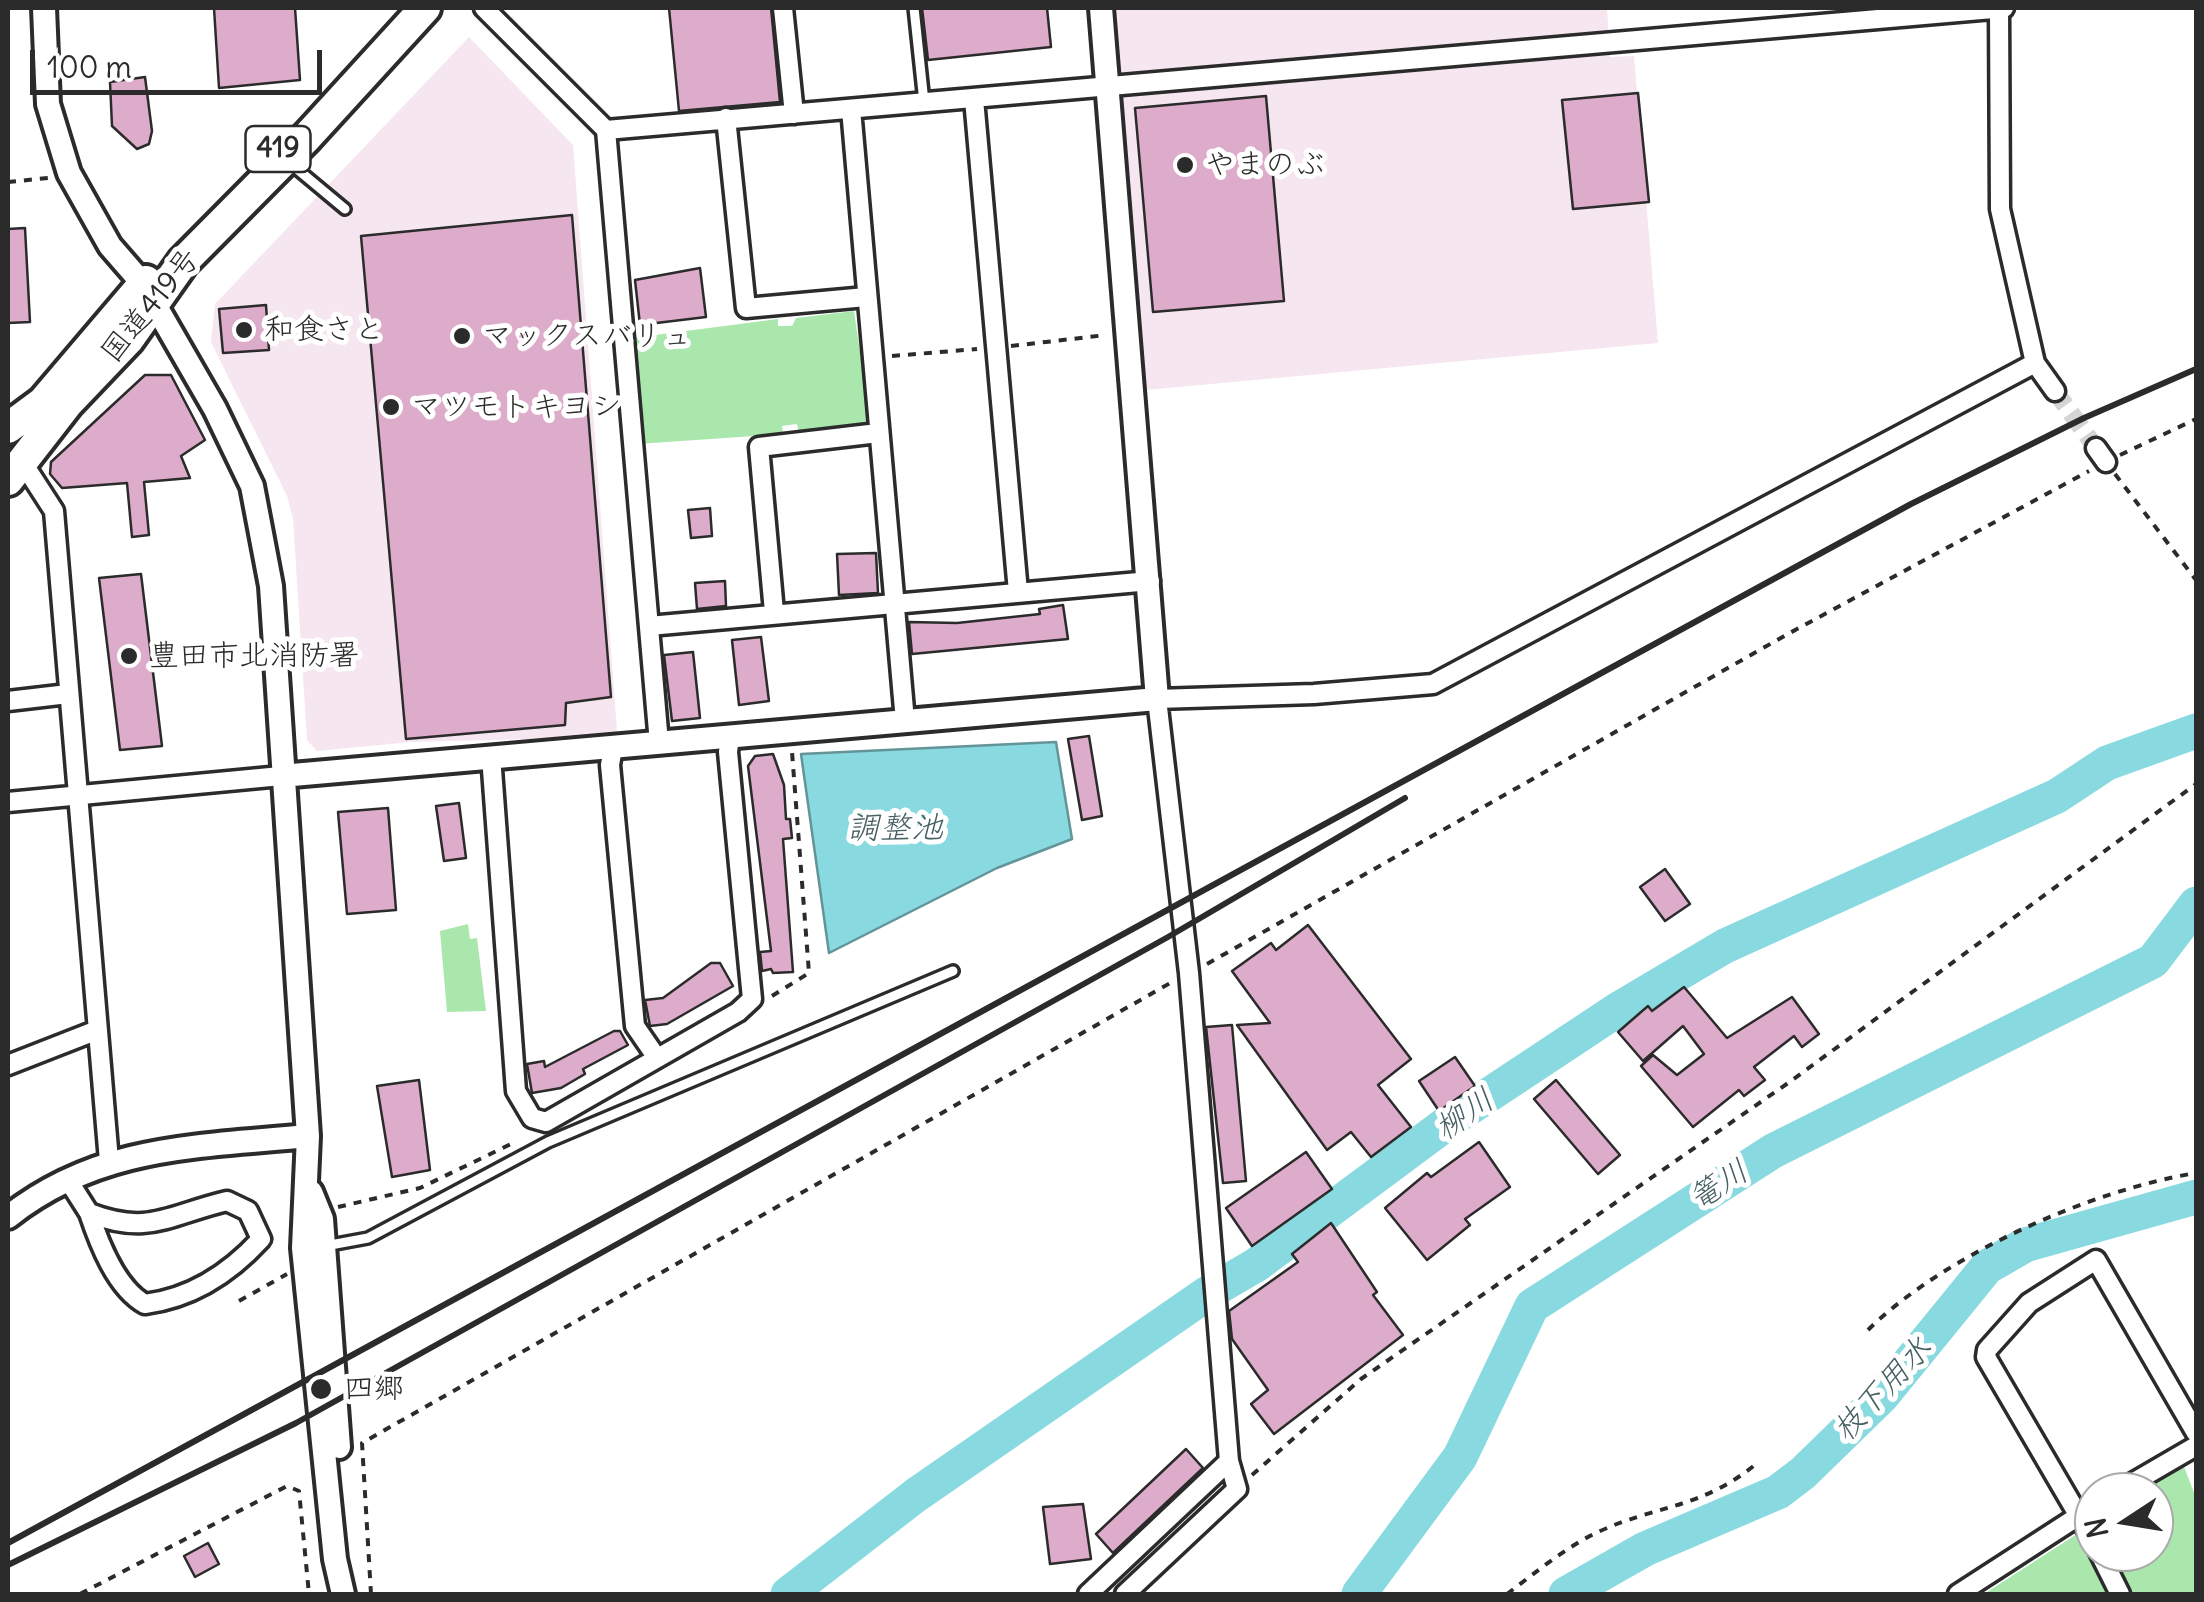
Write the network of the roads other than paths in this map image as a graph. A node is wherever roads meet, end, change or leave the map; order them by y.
1 (44, 8) edge
2 (406, 8) edge
3 (426, 8) edge
4 (484, 8) edge
5 (784, 8) edge
6 (914, 8) edge
7 (1101, 8) edge
8 (2001, 8) edge
9 (1107, 83) junction
10 (974, 98) junction
11 (924, 102) junction
12 (852, 109) junction
13 (794, 114) junction
14 (726, 118) junction
15 (606, 130) junction
16 (286, 158) junction
17 (346, 209) dead end
18 (148, 293) junction
19 (866, 297) junction
20 (2035, 364) junction
21 (2055, 391) tunnel mouth
22 (8, 428) edge
23 (878, 433) junction
24 (15, 472) edge
25 (1150, 581) junction
26 (1018, 592) junction
27 (895, 603) junction
28 (774, 612) junction
29 (650, 626) junction
30 (68, 694) junction
31 (1157, 699) junction
32 (8, 700) edge
33 (905, 721) junction
34 (730, 736) junction
35 (659, 742) junction
36 (613, 747) junction
37 (491, 756) junction
38 (280, 776) junction
39 (79, 795) junction
40 (8, 802) edge
41 (953, 971) dead end
42 (95, 1031) junction
43 (657, 1058) junction
44 (8, 1065) edge
45 (308, 1136) junction
46 (109, 1161) junction
47 (68, 1180) junction
48 (308, 1185) junction
49 (89, 1213) junction
50 (8, 1217) edge
51 (322, 1246) junction
52 (2196, 1433) edge
53 (2196, 1446) edge
54 (1229, 1461) junction
55 (2151, 1472) edge
56 (2074, 1490) edge
57 (2074, 1518) edge
58 (343, 1590) edge
59 (1088, 1594) edge
60 (1125, 1594) edge
61 (1958, 1594) edge

1 - 18 street
2 - 18 highway, 国道419号 / 419
3 - 16 highway, 国道419号 / 419
4 - 15 street
5 - 13 street
6 - 11 lane
7 - 9 street
8 - 9 street
8 - 20 street
9 - 10 street
9 - 25 street
10 - 11 street
10 - 26 street
11 - 12 street
12 - 13 street
12 - 19 street
13 - 14 street
14 - 15 street
14 - 19 street
15 - 29 street
16 - 17 lane
16 - 18 highway, 国道419号 / 419
18 - 22 highway, 国道419号 / 419
18 - 24 highway, 国道419号 / 419
18 - 38 street
19 - 23 street
20 - 21 street
20 - 31 street
23 - 27 street
23 - 28 street
24 - 30 street
25 - 26 street
25 - 31 street
26 - 27 street
27 - 28 street
27 - 33 street
28 - 29 street
29 - 35 street
30 - 32 street
30 - 39 street
31 - 33 street
31 - 54 street
33 - 34 street
34 - 35 street
34 - 43 street
35 - 36 street
36 - 37 street
36 - 43 street
37 - 38 street
37 - 43 street
38 - 39 street
38 - 45 street
39 - 40 street
39 - 42 street
41 - 51 lane
42 - 44 street
42 - 46 street
45 - 46 street
45 - 48 street
46 - 47 street
47 - 49 street
47 - 50 street
48 - 51 street
48 - 58 street
49 - 49 street
51 - 58 street
52 - 56 street
53 - 55 street
54 - 59 street
54 - 60 street
57 - 61 street

